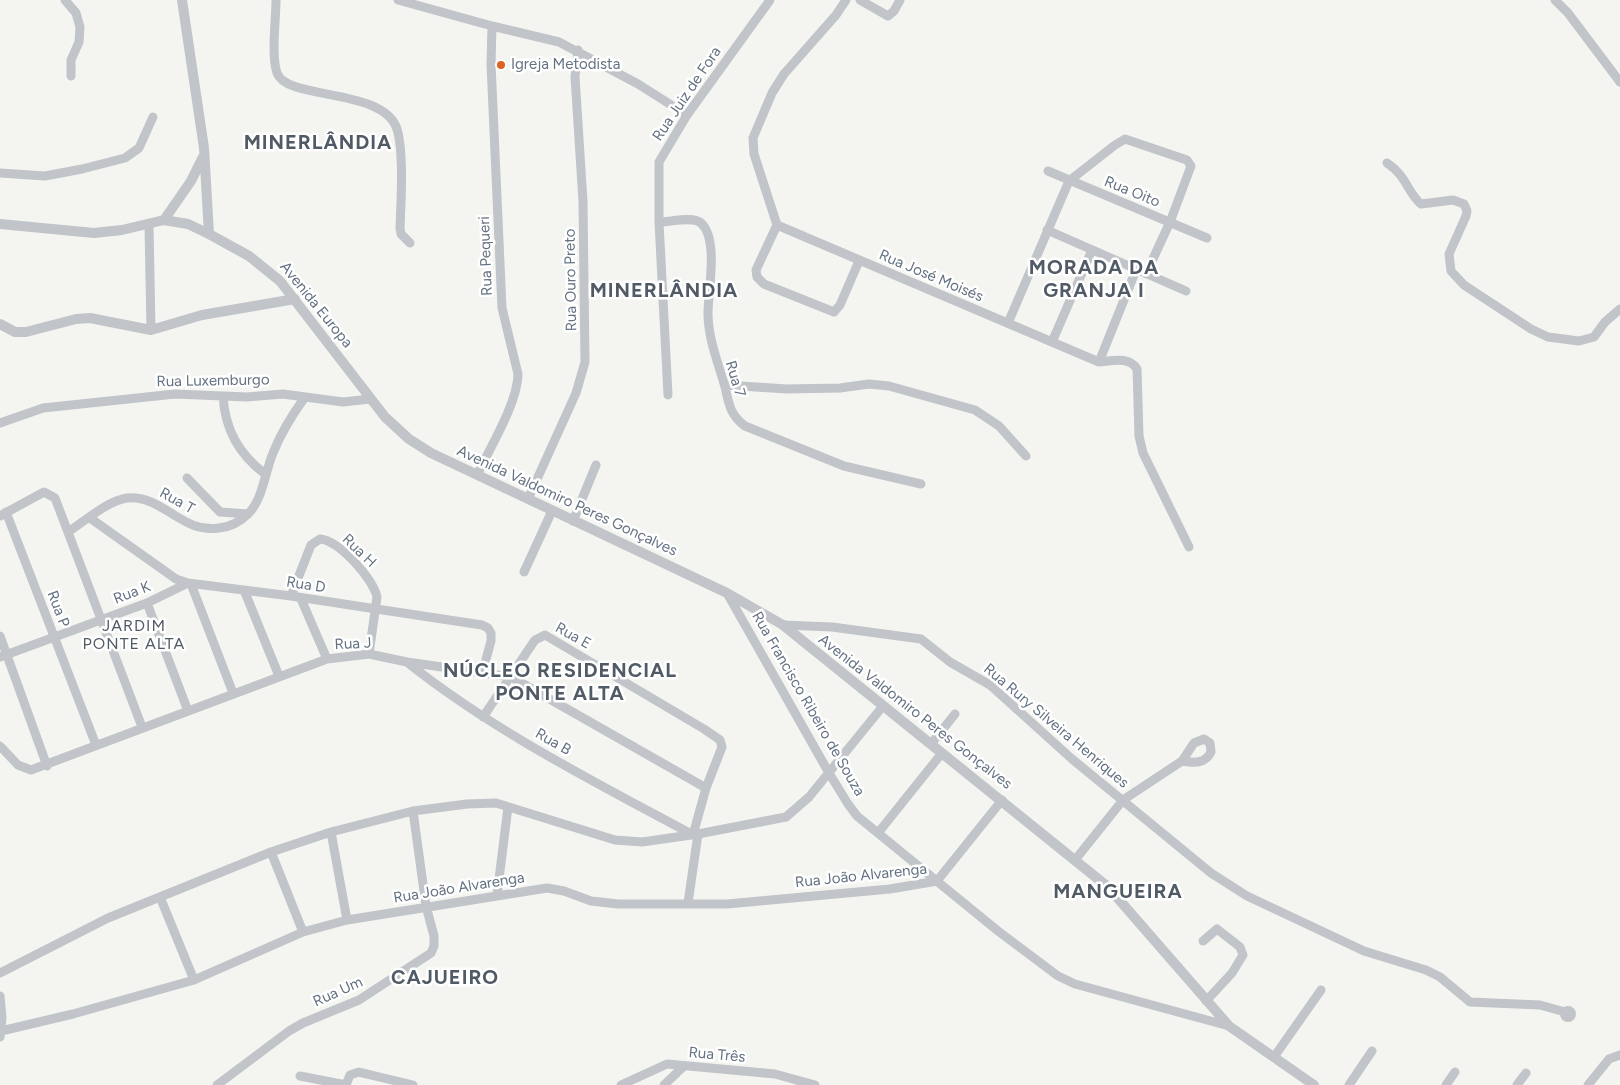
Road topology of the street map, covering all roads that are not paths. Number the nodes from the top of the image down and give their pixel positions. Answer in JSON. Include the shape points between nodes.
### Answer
{"nodes":[{"id":1,"x":65,"y":0,"type":"edge"},
{"id":2,"x":182,"y":0,"type":"edge"},
{"id":3,"x":276,"y":0,"type":"edge"},
{"id":4,"x":398,"y":0,"type":"edge"},
{"id":5,"x":770,"y":0,"type":"edge"},
{"id":6,"x":846,"y":0,"type":"edge"},
{"id":7,"x":860,"y":0,"type":"edge"},
{"id":8,"x":900,"y":0,"type":"edge"},
{"id":9,"x":1555,"y":0,"type":"edge"},
{"id":10,"x":492,"y":26,"type":"junction"},
{"id":11,"x":578,"y":50,"type":"junction"},
{"id":12,"x":70,"y":76,"type":"dead end"},
{"id":13,"x":1620,"y":82,"type":"edge"},
{"id":14,"x":687,"y":115,"type":"junction"},
{"id":15,"x":153,"y":117,"type":"dead end"},
{"id":16,"x":204,"y":148,"type":"junction"},
{"id":17,"x":1387,"y":163,"type":"dead end"},
{"id":18,"x":1048,"y":171,"type":"dead end"},
{"id":19,"x":0,"y":173,"type":"edge"},
{"id":20,"x":191,"y":181,"type":"junction"},
{"id":21,"x":1069,"y":181,"type":"junction"},
{"id":22,"x":207,"y":184,"type":"junction"},
{"id":23,"x":164,"y":220,"type":"junction"},
{"id":24,"x":659,"y":222,"type":"junction"},
{"id":25,"x":1170,"y":222,"type":"junction"},
{"id":26,"x":0,"y":224,"type":"edge"},
{"id":27,"x":148,"y":225,"type":"junction"},
{"id":28,"x":777,"y":225,"type":"junction"},
{"id":29,"x":1047,"y":230,"type":"junction"},
{"id":30,"x":0,"y":231,"type":"edge"},
{"id":31,"x":209,"y":234,"type":"junction"},
{"id":32,"x":1207,"y":238,"type":"dead end"},
{"id":33,"x":410,"y":243,"type":"dead end"},
{"id":34,"x":1092,"y":250,"type":"junction"},
{"id":35,"x":859,"y":261,"type":"junction"},
{"id":36,"x":1136,"y":270,"type":"junction"},
{"id":37,"x":1146,"y":274,"type":"junction"},
{"id":38,"x":1186,"y":291,"type":"dead end"},
{"id":39,"x":295,"y":299,"type":"junction"},
{"id":40,"x":1620,"y":310,"type":"edge"},
{"id":41,"x":1008,"y":323,"type":"junction"},
{"id":42,"x":0,"y":324,"type":"edge"},
{"id":43,"x":151,"y":330,"type":"junction"},
{"id":44,"x":1052,"y":342,"type":"junction"},
{"id":45,"x":1099,"y":362,"type":"junction"},
{"id":46,"x":724,"y":386,"type":"junction"},
{"id":47,"x":668,"y":395,"type":"dead end"},
{"id":48,"x":223,"y":396,"type":"junction"},
{"id":49,"x":304,"y":396,"type":"junction"},
{"id":50,"x":370,"y":399,"type":"junction"},
{"id":51,"x":0,"y":423,"type":"edge"},
{"id":52,"x":431,"y":453,"type":"joint"},
{"id":53,"x":1026,"y":456,"type":"dead end"},
{"id":54,"x":596,"y":466,"type":"dead end"},
{"id":55,"x":265,"y":474,"type":"junction"},
{"id":56,"x":477,"y":474,"type":"junction"},
{"id":57,"x":188,"y":478,"type":"dead end"},
{"id":58,"x":921,"y":484,"type":"dead end"},
{"id":59,"x":528,"y":499,"type":"junction"},
{"id":60,"x":552,"y":511,"type":"junction"},
{"id":61,"x":3,"y":514,"type":"edge"},
{"id":62,"x":248,"y":514,"type":"junction"},
{"id":63,"x":90,"y":518,"type":"junction"},
{"id":64,"x":573,"y":521,"type":"junction"},
{"id":65,"x":68,"y":532,"type":"junction"},
{"id":66,"x":1189,"y":547,"type":"dead end"},
{"id":67,"x":524,"y":572,"type":"dead end"},
{"id":68,"x":190,"y":584,"type":"junction"},
{"id":69,"x":244,"y":590,"type":"junction"},
{"id":70,"x":727,"y":593,"type":"junction"},
{"id":71,"x":290,"y":596,"type":"junction"},
{"id":72,"x":301,"y":599,"type":"junction"},
{"id":73,"x":147,"y":603,"type":"junction"},
{"id":74,"x":749,"y":606,"type":"junction"},
{"id":75,"x":375,"y":608,"type":"junction"},
{"id":76,"x":741,"y":616,"type":"junction"},
{"id":77,"x":100,"y":620,"type":"junction"},
{"id":78,"x":783,"y":625,"type":"junction"},
{"id":79,"x":0,"y":636,"type":"edge"},
{"id":80,"x":54,"y":637,"type":"junction"},
{"id":81,"x":369,"y":654,"type":"junction"},
{"id":82,"x":4,"y":655,"type":"edge"},
{"id":83,"x":327,"y":659,"type":"junction"},
{"id":84,"x":407,"y":662,"type":"junction"},
{"id":85,"x":482,"y":674,"type":"junction"},
{"id":86,"x":279,"y":676,"type":"junction"},
{"id":87,"x":512,"y":677,"type":"junction"},
{"id":88,"x":233,"y":693,"type":"junction"},
{"id":89,"x":883,"y":706,"type":"junction"},
{"id":90,"x":188,"y":711,"type":"junction"},
{"id":91,"x":955,"y":714,"type":"dead end"},
{"id":92,"x":483,"y":717,"type":"junction"},
{"id":93,"x":142,"y":727,"type":"junction"},
{"id":94,"x":96,"y":744,"type":"junction"},
{"id":95,"x":931,"y":744,"type":"junction"},
{"id":96,"x":0,"y":746,"type":"edge"},
{"id":97,"x":942,"y":753,"type":"junction"},
{"id":98,"x":1182,"y":762,"type":"dead end"},
{"id":99,"x":47,"y":766,"type":"junction"},
{"id":100,"x":829,"y":773,"type":"junction"},
{"id":101,"x":706,"y":788,"type":"junction"},
{"id":102,"x":1002,"y":800,"type":"junction"},
{"id":103,"x":1123,"y":800,"type":"junction"},
{"id":104,"x":508,"y":807,"type":"junction"},
{"id":105,"x":413,"y":811,"type":"junction"},
{"id":106,"x":331,"y":832,"type":"junction"},
{"id":107,"x":878,"y":833,"type":"junction"},
{"id":108,"x":695,"y":835,"type":"junction"},
{"id":109,"x":271,"y":852,"type":"junction"},
{"id":110,"x":1075,"y":860,"type":"junction"},
{"id":111,"x":937,"y":881,"type":"junction"},
{"id":112,"x":497,"y":895,"type":"junction"},
{"id":113,"x":160,"y":897,"type":"junction"},
{"id":114,"x":688,"y":903,"type":"junction"},
{"id":115,"x":426,"y":906,"type":"junction"},
{"id":116,"x":348,"y":920,"type":"junction"},
{"id":117,"x":303,"y":932,"type":"junction"},
{"id":118,"x":1203,"y":941,"type":"dead end"},
{"id":119,"x":0,"y":973,"type":"edge"},
{"id":120,"x":194,"y":980,"type":"junction"},
{"id":121,"x":1321,"y":990,"type":"dead end"},
{"id":122,"x":0,"y":996,"type":"edge"},
{"id":123,"x":1206,"y":1001,"type":"junction"},
{"id":124,"x":1565,"y":1012,"type":"dead end"},
{"id":125,"x":1229,"y":1026,"type":"junction"},
{"id":126,"x":1,"y":1034,"type":"edge"},
{"id":127,"x":1372,"y":1051,"type":"dead end"},
{"id":128,"x":1620,"y":1055,"type":"edge"},
{"id":129,"x":1274,"y":1057,"type":"junction"},
{"id":130,"x":684,"y":1066,"type":"junction"},
{"id":131,"x":1455,"y":1072,"type":"dead end"},
{"id":132,"x":1526,"y":1073,"type":"dead end"},
{"id":133,"x":300,"y":1076,"type":"dead end"},
{"id":134,"x":217,"y":1085,"type":"edge"},
{"id":135,"x":346,"y":1085,"type":"edge"},
{"id":136,"x":413,"y":1085,"type":"edge"},
{"id":137,"x":621,"y":1085,"type":"edge"},
{"id":138,"x":664,"y":1085,"type":"edge"},
{"id":139,"x":814,"y":1085,"type":"edge"},
{"id":140,"x":1314,"y":1085,"type":"edge"},
{"id":141,"x":1349,"y":1085,"type":"edge"},
{"id":142,"x":1446,"y":1085,"type":"edge"},
{"id":143,"x":1517,"y":1085,"type":"edge"},
{"id":144,"x":1588,"y":1085,"type":"edge"}],
"edges":[{"from":1,"to":12,"type":"street","via":[[76,13],[80,27]]},
{"from":2,"to":16,"type":"street"},
{"from":3,"to":33,"type":"street","via":[[276,61],[277,73],[282,79],[308,90],[367,104],[386,114],[396,128],[400,143],[400,228]]},
{"from":4,"to":10,"type":"street"},
{"from":5,"to":14,"type":"street","name":"Rua Juiz de Fora"},
{"from":6,"to":28,"type":"street","via":[[784,74],[772,93],[753,138],[754,154]]},
{"from":7,"to":8,"type":"street","via":[[887,16]]},
{"from":9,"to":13,"type":"street"},
{"from":10,"to":11,"type":"street","via":[[559,42]]},
{"from":10,"to":56,"type":"street","name":"Rua Pequeri","via":[[502,308],[518,383],[514,398]]},
{"from":11,"to":14,"type":"street"},
{"from":11,"to":59,"type":"street","name":"Rua Ouro Preto","via":[[575,77],[583,201],[585,362],[576,393]]},
{"from":14,"to":24,"type":"street","name":"Rua Juiz de Fora","via":[[659,162]]},
{"from":15,"to":19,"type":"street","via":[[139,148],[125,158],[45,176]]},
{"from":16,"to":20,"type":"street","via":[[201,163]]},
{"from":16,"to":22,"type":"street"},
{"from":17,"to":40,"type":"street","via":[[1402,175],[1421,204],[1453,200],[1464,204],[1466,216],[1449,254],[1451,271],[1464,285],[1531,330],[1548,337],[1578,341],[1594,337]]},
{"from":18,"to":21,"type":"street","name":"Rua Oito"},
{"from":20,"to":22,"type":"street","via":[[201,180]]},
{"from":20,"to":23,"type":"street"},
{"from":21,"to":25,"type":"street","name":"Rua Oito"},
{"from":21,"to":25,"type":"street","via":[[1125,140],[1187,160],[1191,166]]},
{"from":21,"to":29,"type":"street"},
{"from":22,"to":31,"type":"street"},
{"from":23,"to":27,"type":"street","name":"Avenida Europa"},
{"from":23,"to":31,"type":"street","name":"Avenida Europa","via":[[188,224]]},
{"from":24,"to":46,"type":"street","name":"Rua 7","via":[[695,220],[705,230],[711,256],[712,288],[708,312],[711,337]]},
{"from":24,"to":47,"type":"street","name":"Rua Juiz de Fora"},
{"from":25,"to":32,"type":"street","name":"Rua Oito"},
{"from":25,"to":37,"type":"street"},
{"from":26,"to":27,"type":"street","name":"Avenida Europa","via":[[94,233]]},
{"from":26,"to":30,"type":"street"},
{"from":27,"to":43,"type":"street"},
{"from":28,"to":35,"type":"street","name":"Rua José Moisés"},
{"from":28,"to":35,"type":"street","via":[[756,270],[757,277],[764,284],[834,312]]},
{"from":29,"to":34,"type":"street"},
{"from":29,"to":41,"type":"street"},
{"from":31,"to":39,"type":"street","name":"Avenida Europa","via":[[265,267]]},
{"from":34,"to":36,"type":"street"},
{"from":34,"to":44,"type":"street"},
{"from":35,"to":41,"type":"street","name":"Rua José Moisés"},
{"from":36,"to":37,"type":"street"},
{"from":36,"to":45,"type":"street"},
{"from":37,"to":38,"type":"street"},
{"from":39,"to":43,"type":"street","via":[[202,315]]},
{"from":39,"to":50,"type":"street","name":"Avenida Europa"},
{"from":41,"to":44,"type":"street","name":"Rua José Moisés"},
{"from":42,"to":43,"type":"street","via":[[15,332],[26,332],[76,318],[90,318]]},
{"from":44,"to":45,"type":"street","name":"Rua José Moisés"},
{"from":45,"to":66,"type":"street","name":"Rua José Moisés","via":[[1128,360],[1137,369],[1139,436],[1143,453]]},
{"from":46,"to":53,"type":"street","via":[[787,389],[869,384],[889,386],[975,410],[999,426]]},
{"from":46,"to":58,"type":"street","name":"Rua 7","via":[[730,411],[745,426],[844,466]]},
{"from":48,"to":49,"type":"street","name":"Rua Luxemburgo"},
{"from":48,"to":51,"type":"street","name":"Rua Luxemburgo","via":[[190,393],[43,408]]},
{"from":48,"to":55,"type":"street","via":[[226,422],[232,436],[242,452]]},
{"from":49,"to":50,"type":"street","name":"Rua Luxemburgo","via":[[343,402]]},
{"from":49,"to":55,"type":"street","name":"Rua T","via":[[278,441]]},
{"from":50,"to":52,"type":"street","name":"Avenida Europa","via":[[398,431]]},
{"from":52,"to":56,"type":"street","name":"Avenida Valdomiro Peres Gonçalves"},
{"from":54,"to":64,"type":"street"},
{"from":55,"to":62,"type":"street","name":"Rua T","via":[[258,499]]},
{"from":56,"to":59,"type":"street","name":"Avenida Valdomiro Peres Gonçalves"},
{"from":57,"to":62,"type":"street","name":"Rua T","via":[[220,512]]},
{"from":59,"to":60,"type":"street","name":"Avenida Valdomiro Peres Gonçalves"},
{"from":60,"to":64,"type":"street","name":"Avenida Valdomiro Peres Gonçalves"},
{"from":60,"to":67,"type":"street"},
{"from":61,"to":65,"type":"street","via":[[44,492],[50,493]]},
{"from":61,"to":80,"type":"street","name":"Rua P"},
{"from":62,"to":63,"type":"street","name":"Rua T","via":[[228,527],[209,530],[186,523],[151,502],[126,498]]},
{"from":63,"to":65,"type":"street","name":"Rua T"},
{"from":63,"to":68,"type":"street","name":"Rua D","via":[[176,579]]},
{"from":64,"to":70,"type":"street","name":"Avenida Valdomiro Peres Gonçalves"},
{"from":65,"to":77,"type":"street"},
{"from":68,"to":69,"type":"street","name":"Rua D"},
{"from":68,"to":73,"type":"street","name":"Rua K"},
{"from":68,"to":88,"type":"street"},
{"from":69,"to":71,"type":"street","name":"Rua D"},
{"from":69,"to":86,"type":"street"},
{"from":70,"to":74,"type":"street","name":"Avenida Valdomiro Peres Gonçalves"},
{"from":70,"to":76,"type":"street","name":"Rua Francisco Ribeiro de Souza"},
{"from":71,"to":72,"type":"street","name":"Rua D"},
{"from":71,"to":75,"type":"street","name":"Rua H","via":[[311,545],[325,539],[346,554],[370,581],[378,597]]},
{"from":72,"to":75,"type":"street","name":"Rua D"},
{"from":72,"to":83,"type":"street"},
{"from":73,"to":77,"type":"street","name":"Rua K"},
{"from":73,"to":90,"type":"street"},
{"from":74,"to":76,"type":"street"},
{"from":74,"to":78,"type":"street","name":"Avenida Valdomiro Peres Gonçalves"},
{"from":75,"to":81,"type":"street","name":"Rua H"},
{"from":75,"to":85,"type":"street","name":"Rua D","via":[[486,627],[491,633],[491,640]]},
{"from":76,"to":100,"type":"street","name":"Rua Francisco Ribeiro de Souza"},
{"from":77,"to":80,"type":"street","name":"Rua K"},
{"from":77,"to":93,"type":"street"},
{"from":78,"to":89,"type":"street","name":"Avenida Valdomiro Peres Gonçalves"},
{"from":78,"to":103,"type":"street","name":"Rua Rury Silveira Henriques","via":[[816,625],[920,639],[950,662],[990,685]]},
{"from":79,"to":82,"type":"street"},
{"from":80,"to":82,"type":"street","name":"Rua K"},
{"from":80,"to":94,"type":"street","name":"Rua P"},
{"from":81,"to":83,"type":"street","name":"Rua J"},
{"from":81,"to":84,"type":"street","name":"Rua J"},
{"from":82,"to":99,"type":"street"},
{"from":83,"to":86,"type":"street","name":"Rua J"},
{"from":84,"to":85,"type":"street","name":"Rua J"},
{"from":84,"to":92,"type":"street","name":"Rua B"},
{"from":85,"to":87,"type":"street","name":"Rua J"},
{"from":86,"to":88,"type":"street","name":"Rua J"},
{"from":87,"to":92,"type":"street","name":"Rua E"},
{"from":87,"to":101,"type":"street","name":"Rua J"},
{"from":87,"to":101,"type":"street","name":"Rua E","via":[[535,640],[548,636],[720,740],[721,752]]},
{"from":88,"to":90,"type":"street","name":"Rua J"},
{"from":89,"to":95,"type":"street","name":"Avenida Valdomiro Peres Gonçalves"},
{"from":89,"to":100,"type":"street"},
{"from":90,"to":93,"type":"street","name":"Rua J"},
{"from":91,"to":95,"type":"street"},
{"from":92,"to":108,"type":"street","name":"Rua B"},
{"from":93,"to":94,"type":"street","name":"Rua J"},
{"from":94,"to":99,"type":"street","name":"Rua J"},
{"from":95,"to":97,"type":"street","name":"Avenida Valdomiro Peres Gonçalves"},
{"from":96,"to":99,"type":"street","name":"Rua J","via":[[24,769]]},
{"from":97,"to":102,"type":"street","name":"Avenida Valdomiro Peres Gonçalves"},
{"from":97,"to":107,"type":"street"},
{"from":98,"to":103,"type":"street"},
{"from":100,"to":107,"type":"street","name":"Rua Francisco Ribeiro de Souza","via":[[848,804]]},
{"from":100,"to":108,"type":"street","via":[[809,798],[786,817]]},
{"from":101,"to":108,"type":"street","name":"Rua E"},
{"from":102,"to":110,"type":"street","name":"Avenida Valdomiro Peres Gonçalves"},
{"from":102,"to":111,"type":"street"},
{"from":103,"to":110,"type":"street"},
{"from":103,"to":124,"type":"street","name":"Rua Rury Silveira Henriques","via":[[1211,873],[1286,915],[1364,950],[1426,970],[1470,1002],[1540,1005]]},
{"from":104,"to":105,"type":"street","via":[[477,803]]},
{"from":104,"to":108,"type":"street","via":[[615,840],[642,842]]},
{"from":104,"to":112,"type":"street"},
{"from":105,"to":106,"type":"street"},
{"from":105,"to":115,"type":"street","name":"Rua Um"},
{"from":106,"to":109,"type":"street"},
{"from":106,"to":116,"type":"street"},
{"from":107,"to":111,"type":"street","name":"Rua Francisco Ribeiro de Souza"},
{"from":108,"to":114,"type":"street","name":"Rua E"},
{"from":109,"to":113,"type":"street"},
{"from":109,"to":117,"type":"street"},
{"from":110,"to":123,"type":"street","name":"Avenida Valdomiro Peres Gonçalves","via":[[1108,887]]},
{"from":111,"to":114,"type":"street","name":"Rua João Alvarenga","via":[[757,902]]},
{"from":111,"to":125,"type":"street","name":"Rua Francisco Ribeiro de Souza","via":[[1058,976],[1091,989]]},
{"from":112,"to":114,"type":"street","name":"Rua João Alvarenga","via":[[547,888],[591,901],[618,904]]},
{"from":112,"to":115,"type":"street","name":"Rua João Alvarenga"},
{"from":113,"to":119,"type":"street","via":[[79,931]]},
{"from":113,"to":120,"type":"street"},
{"from":115,"to":116,"type":"street","name":"Rua João Alvarenga"},
{"from":115,"to":134,"type":"street","name":"Rua Um","via":[[434,946],[428,956],[359,1000],[289,1031]]},
{"from":116,"to":117,"type":"street","name":"Rua João Alvarenga"},
{"from":117,"to":120,"type":"street","name":"Rua João Alvarenga"},
{"from":118,"to":123,"type":"street","via":[[1217,929],[1240,947],[1243,955]]},
{"from":120,"to":126,"type":"street","name":"Rua João Alvarenga"},
{"from":121,"to":129,"type":"street"},
{"from":122,"to":126,"type":"street"},
{"from":123,"to":125,"type":"street","name":"Avenida Valdomiro Peres Gonçalves"},
{"from":125,"to":129,"type":"street","name":"Avenida Valdomiro Peres Gonçalves"},
{"from":127,"to":141,"type":"street"},
{"from":128,"to":144,"type":"street","via":[[1609,1058]]},
{"from":129,"to":140,"type":"street","name":"Avenida Valdomiro Peres Gonçalves"},
{"from":130,"to":137,"type":"street","name":"Rua Três","via":[[664,1064]]},
{"from":130,"to":138,"type":"street"},
{"from":130,"to":139,"type":"street","name":"Rua Três","via":[[775,1074]]},
{"from":131,"to":142,"type":"street"},
{"from":132,"to":143,"type":"street"},
{"from":133,"to":135,"type":"street"},
{"from":135,"to":136,"type":"street","via":[[350,1075],[359,1072]]}]}
